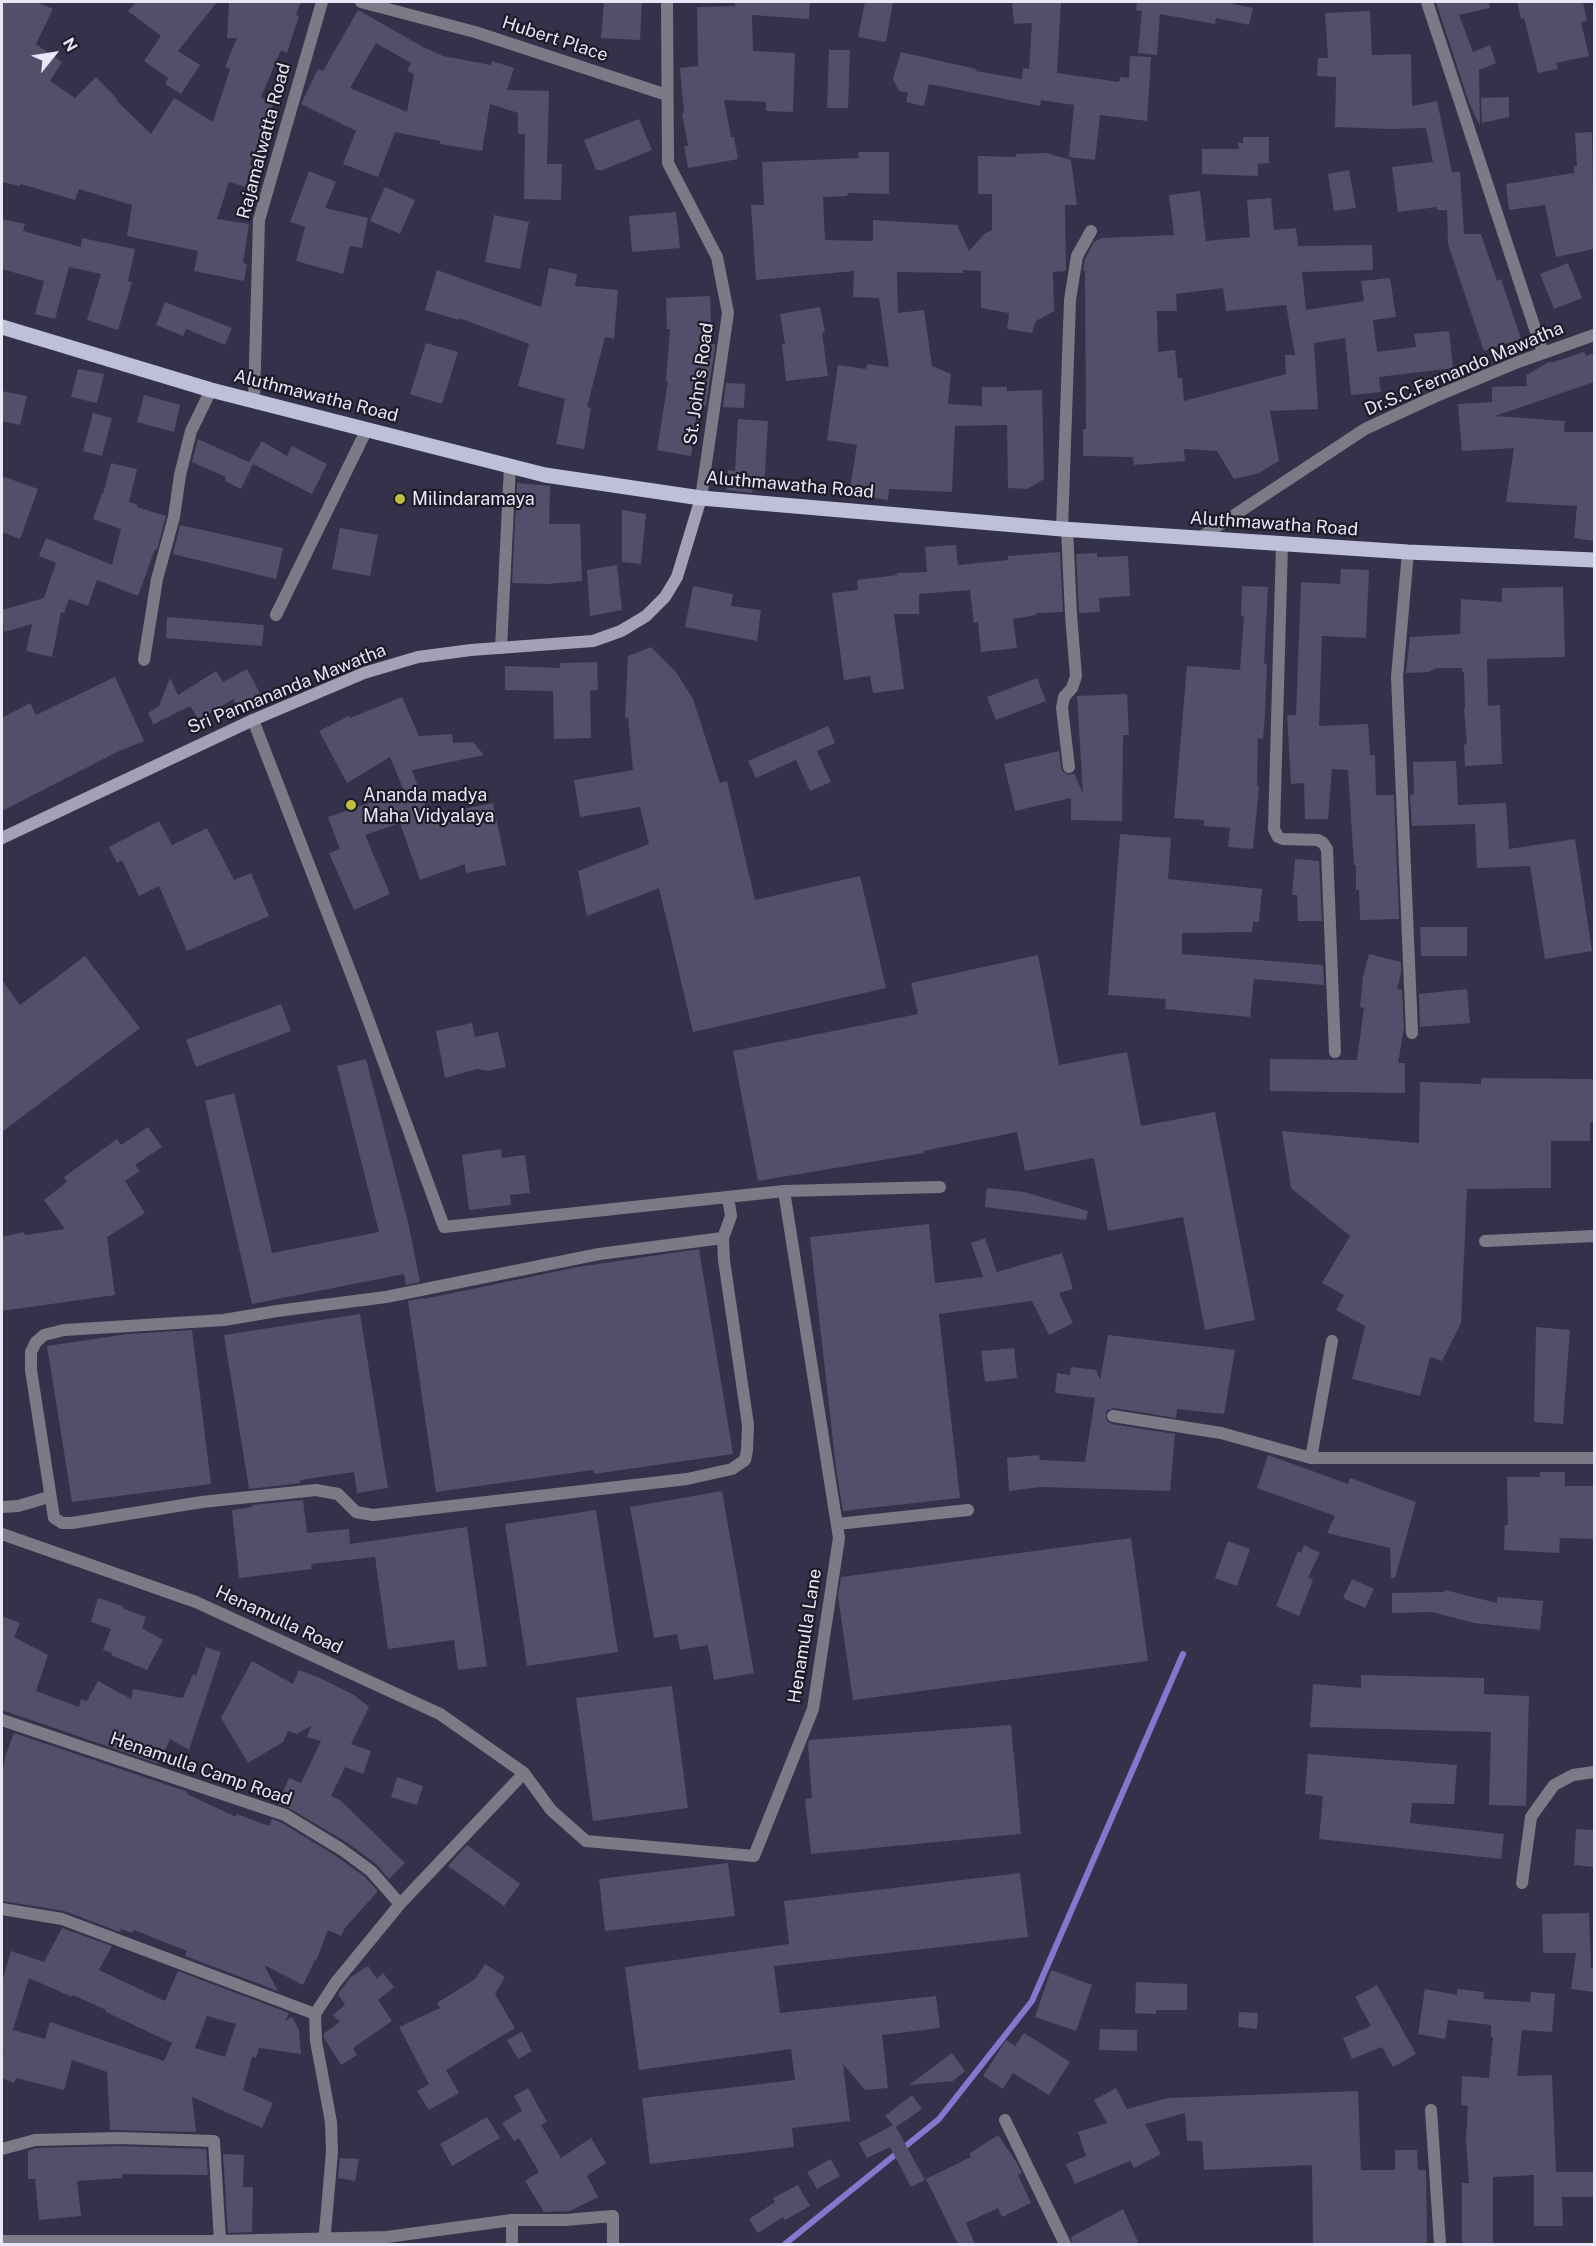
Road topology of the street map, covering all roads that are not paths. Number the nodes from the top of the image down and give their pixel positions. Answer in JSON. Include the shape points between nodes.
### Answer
{"nodes":[{"id":1,"x":322,"y":2,"type":"edge"},
{"id":2,"x":362,"y":2,"type":"edge"},
{"id":3,"x":667,"y":2,"type":"edge"},
{"id":4,"x":1427,"y":2,"type":"edge"},
{"id":5,"x":667,"y":95,"type":"junction"},
{"id":6,"x":1091,"y":231,"type":"dead end"},
{"id":7,"x":2,"y":327,"type":"edge"},
{"id":8,"x":1594,"y":335,"type":"edge"},
{"id":9,"x":1543,"y":353,"type":"junction"},
{"id":10,"x":211,"y":390,"type":"junction"},
{"id":11,"x":254,"y":400,"type":"junction"},
{"id":12,"x":368,"y":429,"type":"junction"},
{"id":13,"x":510,"y":466,"type":"junction"},
{"id":14,"x":701,"y":498,"type":"junction"},
{"id":15,"x":1064,"y":529,"type":"junction"},
{"id":16,"x":1198,"y":539,"type":"junction"},
{"id":17,"x":1282,"y":544,"type":"junction"},
{"id":18,"x":1408,"y":552,"type":"junction"},
{"id":19,"x":1594,"y":560,"type":"edge"},
{"id":20,"x":276,"y":615,"type":"dead end"},
{"id":21,"x":501,"y":648,"type":"junction"},
{"id":22,"x":144,"y":660,"type":"dead end"},
{"id":23,"x":253,"y":720,"type":"junction"},
{"id":24,"x":1069,"y":767,"type":"dead end"},
{"id":25,"x":2,"y":838,"type":"edge"},
{"id":26,"x":1412,"y":1033,"type":"dead end"},
{"id":27,"x":1335,"y":1052,"type":"dead end"},
{"id":28,"x":940,"y":1187,"type":"dead end"},
{"id":29,"x":784,"y":1191,"type":"junction"},
{"id":30,"x":728,"y":1197,"type":"junction"},
{"id":31,"x":1594,"y":1236,"type":"edge"},
{"id":32,"x":723,"y":1238,"type":"junction"},
{"id":33,"x":1485,"y":1241,"type":"dead end"},
{"id":34,"x":1332,"y":1341,"type":"dead end"},
{"id":35,"x":1113,"y":1416,"type":"dead end"},
{"id":36,"x":1311,"y":1458,"type":"junction"},
{"id":37,"x":1594,"y":1458,"type":"edge"},
{"id":38,"x":49,"y":1497,"type":"junction"},
{"id":39,"x":2,"y":1507,"type":"edge"},
{"id":40,"x":968,"y":1510,"type":"dead end"},
{"id":41,"x":837,"y":1524,"type":"junction"},
{"id":42,"x":2,"y":1534,"type":"edge"},
{"id":43,"x":2,"y":1720,"type":"edge"},
{"id":44,"x":1594,"y":1772,"type":"edge"},
{"id":45,"x":524,"y":1773,"type":"junction"},
{"id":46,"x":1522,"y":1883,"type":"dead end"},
{"id":47,"x":400,"y":1904,"type":"junction"},
{"id":48,"x":2,"y":1910,"type":"edge"},
{"id":49,"x":315,"y":2014,"type":"junction"},
{"id":50,"x":1431,"y":2110,"type":"dead end"},
{"id":51,"x":1005,"y":2120,"type":"dead end"},
{"id":52,"x":2,"y":2149,"type":"edge"},
{"id":53,"x":512,"y":2220,"type":"junction"},
{"id":54,"x":2,"y":2241,"type":"edge"},
{"id":55,"x":220,"y":2241,"type":"junction"},
{"id":56,"x":324,"y":2241,"type":"edge"},
{"id":57,"x":512,"y":2244,"type":"edge"},
{"id":58,"x":613,"y":2244,"type":"edge"},
{"id":59,"x":1065,"y":2244,"type":"edge"},
{"id":60,"x":1440,"y":2244,"type":"edge"}],
"edges":[{"from":1,"to":11,"type":"street","name":"Rajamalwatta Road","via":[[259,220]]},
{"from":2,"to":5,"type":"street","name":"Hubert Place","via":[[475,32]]},
{"from":3,"to":5,"type":"street","name":"St. John's Road"},
{"from":4,"to":9,"type":"street"},
{"from":5,"to":14,"type":"street","name":"St. John's Road","via":[[668,163],[717,257],[728,313]]},
{"from":6,"to":15,"type":"street","via":[[1077,256],[1070,300]]},
{"from":7,"to":10,"type":"main road","name":"Aluthmawatha Road"},
{"from":8,"to":9,"type":"street","name":"Dr.S.C.Fernando Mawatha"},
{"from":9,"to":16,"type":"street","name":"Dr.S.C.Fernando Mawatha","via":[[1365,429]]},
{"from":10,"to":11,"type":"main road","name":"Aluthmawatha Road"},
{"from":10,"to":22,"type":"street","via":[[191,431],[180,475]]},
{"from":11,"to":12,"type":"main road","name":"Aluthmawatha Road"},
{"from":12,"to":13,"type":"main road","name":"Aluthmawatha Road"},
{"from":12,"to":20,"type":"street"},
{"from":13,"to":14,"type":"main road","name":"Aluthmawatha Road","via":[[545,475]]},
{"from":13,"to":21,"type":"street"},
{"from":14,"to":15,"type":"main road","name":"Aluthmawatha Road"},
{"from":14,"to":21,"type":"main road","name":"Sri Pannananda Mawatha","via":[[677,577],[665,597],[646,616],[593,641]]},
{"from":15,"to":16,"type":"main road","name":"Aluthmawatha Road"},
{"from":15,"to":24,"type":"street","via":[[1076,676],[1062,708]]},
{"from":16,"to":17,"type":"main road","name":"Aluthmawatha Road"},
{"from":17,"to":18,"type":"main road","name":"Aluthmawatha Road"},
{"from":17,"to":27,"type":"street","via":[[1274,828],[1283,839],[1318,840],[1327,849]]},
{"from":18,"to":19,"type":"main road","name":"Aluthmawatha Road"},
{"from":18,"to":26,"type":"street","via":[[1397,677]]},
{"from":21,"to":23,"type":"main road","name":"Sri Pannananda Mawatha","via":[[418,657],[364,673]]},
{"from":23,"to":25,"type":"main road","name":"Sri Pannananda Mawatha"},
{"from":23,"to":30,"type":"street","via":[[444,1227]]},
{"from":28,"to":29,"type":"street"},
{"from":29,"to":30,"type":"street"},
{"from":29,"to":41,"type":"street","name":"Henamulla Lane"},
{"from":30,"to":32,"type":"street","via":[[731,1216]]},
{"from":31,"to":33,"type":"street"},
{"from":32,"to":38,"type":"street","via":[[599,1254],[386,1297],[224,1320],[64,1330],[44,1335],[31,1352],[31,1370]]},
{"from":32,"to":38,"type":"street","via":[[748,1425],[745,1460],[732,1469],[687,1479],[373,1515],[356,1512],[338,1494],[316,1490],[63,1523],[54,1518]]},
{"from":34,"to":36,"type":"street"},
{"from":35,"to":36,"type":"street","via":[[1221,1432]]},
{"from":36,"to":37,"type":"street"},
{"from":38,"to":39,"type":"street"},
{"from":40,"to":41,"type":"street"},
{"from":41,"to":45,"type":"street","name":"Henamulla Lane","via":[[839,1538],[813,1709],[754,1856],[586,1841],[551,1810]]},
{"from":42,"to":45,"type":"street","name":"Henamulla Road","via":[[206,1606],[440,1714]]},
{"from":43,"to":47,"type":"street","name":"Henamulla Camp Road","via":[[285,1815],[371,1871]]},
{"from":44,"to":46,"type":"street","via":[[1554,1785],[1531,1817]]},
{"from":45,"to":47,"type":"street"},
{"from":47,"to":49,"type":"street"},
{"from":48,"to":49,"type":"street","via":[[62,1919]]},
{"from":49,"to":56,"type":"street","via":[[331,2122]]},
{"from":50,"to":60,"type":"street"},
{"from":51,"to":59,"type":"street"},
{"from":52,"to":55,"type":"street","via":[[35,2140],[214,2141]]},
{"from":53,"to":56,"type":"street","via":[[387,2237]]},
{"from":53,"to":57,"type":"street"},
{"from":53,"to":58,"type":"street","via":[[613,2217]]},
{"from":54,"to":55,"type":"street"},
{"from":55,"to":56,"type":"street"}]}
